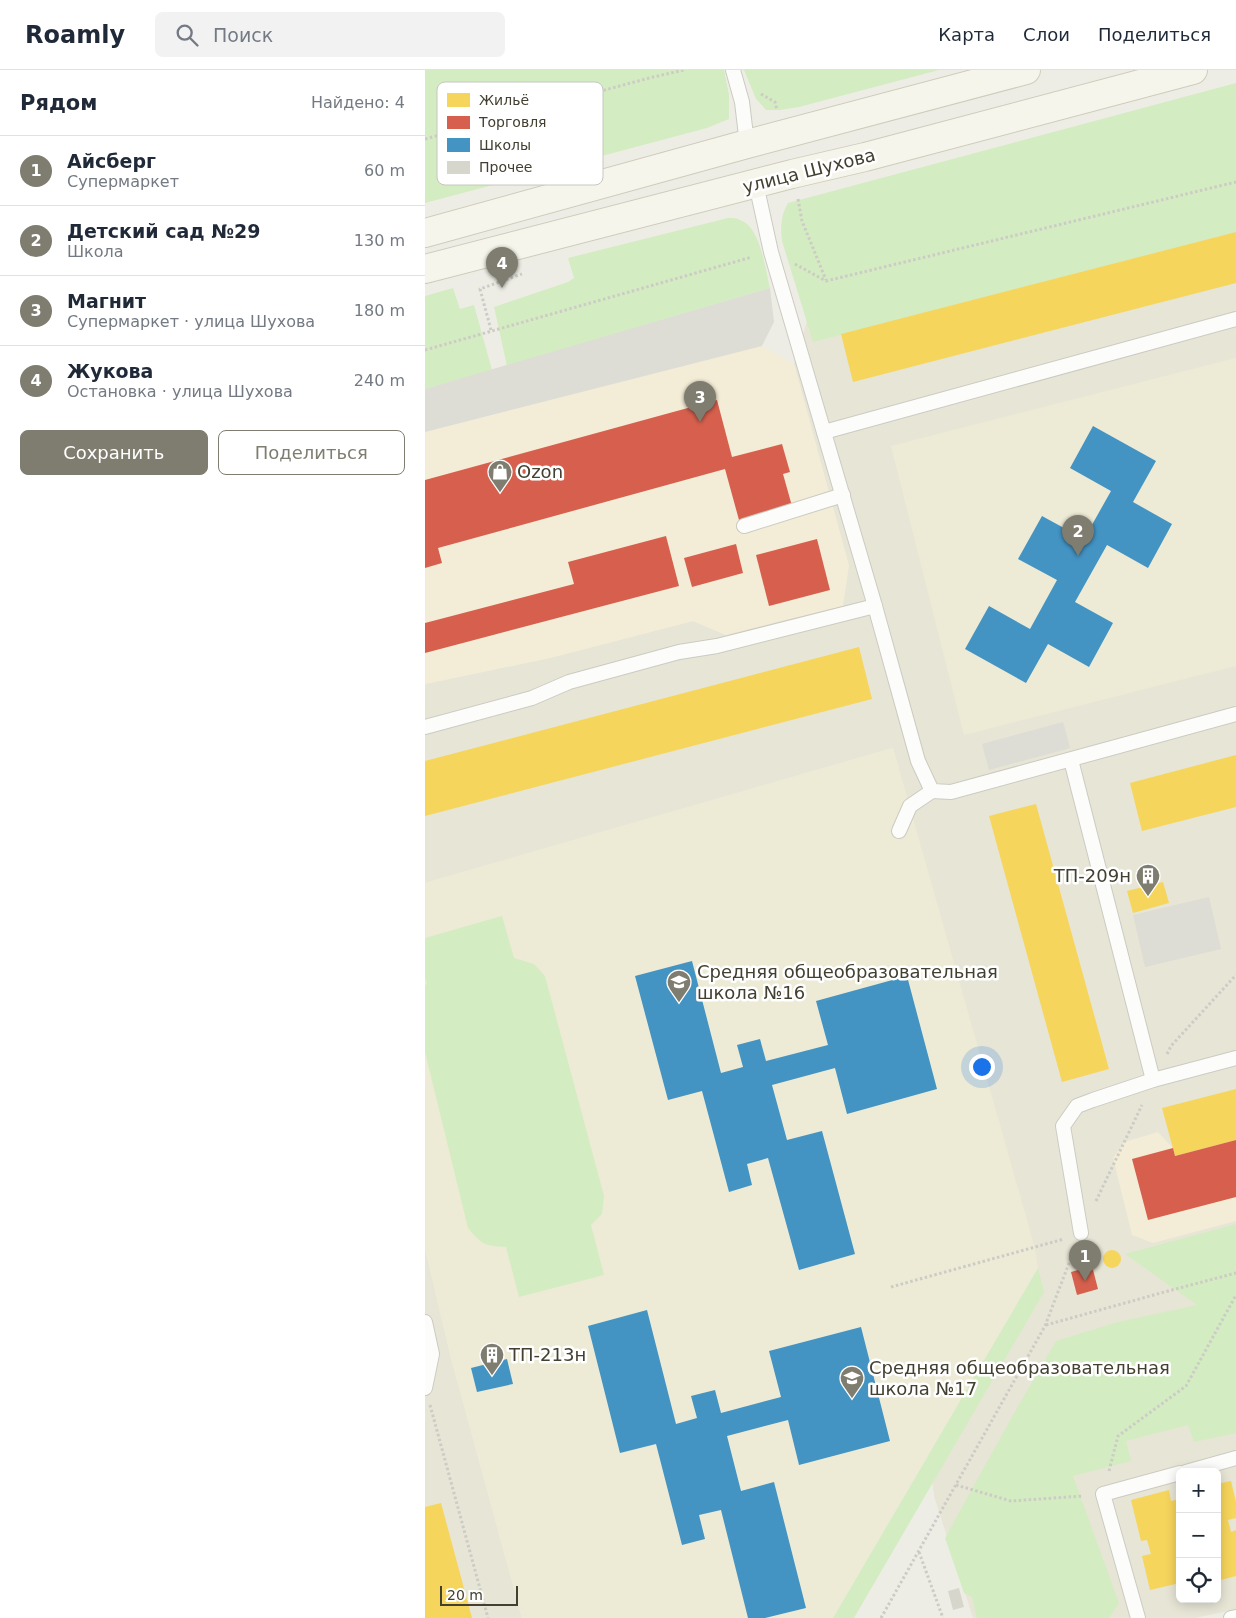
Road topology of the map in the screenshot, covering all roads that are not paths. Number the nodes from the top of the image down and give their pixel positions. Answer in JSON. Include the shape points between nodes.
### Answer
{"nodes":[{"id":1,"x":733,"y":70,"type":"edge"},
{"id":2,"x":1026,"y":70,"type":"edge"},
{"id":3,"x":1193,"y":70,"type":"edge"},
{"id":4,"x":747,"y":144,"type":"junction"},
{"id":5,"x":603,"y":184,"type":"edge"},
{"id":6,"x":756,"y":184,"type":"junction"},
{"id":7,"x":599,"y":185,"type":"edge"},
{"id":8,"x":425,"y":233,"type":"edge"},
{"id":9,"x":425,"y":269,"type":"edge"},
{"id":10,"x":1236,"y":319,"type":"edge"},
{"id":11,"x":823,"y":432,"type":"junction"},
{"id":12,"x":843,"y":496,"type":"junction"},
{"id":13,"x":744,"y":526,"type":"dead end"},
{"id":14,"x":875,"y":606,"type":"junction"},
{"id":15,"x":1236,"y":714,"type":"edge"},
{"id":16,"x":425,"y":726,"type":"edge"},
{"id":17,"x":1071,"y":760,"type":"junction"},
{"id":18,"x":932,"y":790,"type":"junction"},
{"id":19,"x":899,"y":831,"type":"dead end"},
{"id":20,"x":1236,"y":1058,"type":"edge"},
{"id":21,"x":1153,"y":1080,"type":"junction"},
{"id":22,"x":1081,"y":1233,"type":"road end"},
{"id":23,"x":425,"y":1322,"type":"edge"},
{"id":24,"x":425,"y":1388,"type":"edge"},
{"id":25,"x":1236,"y":1458,"type":"edge"},
{"id":26,"x":1200,"y":1468,"type":"edge"},
{"id":27,"x":1176,"y":1474,"type":"edge"},
{"id":28,"x":1236,"y":1617,"type":"edge"},
{"id":29,"x":1138,"y":1618,"type":"edge"},
{"id":30,"x":1231,"y":1618,"type":"edge"}],
"edges":[{"from":1,"to":4,"type":"lane","via":[[742,102]]},
{"from":2,"to":4,"type":"main road"},
{"from":3,"to":6,"type":"main road","name":"улица Шухова"},
{"from":4,"to":5,"type":"main road"},
{"from":4,"to":6,"type":"main road"},
{"from":6,"to":9,"type":"main road","name":"улица Шухова"},
{"from":6,"to":11,"type":"lane","via":[[771,252]]},
{"from":7,"to":8,"type":"main road"},
{"from":10,"to":11,"type":"lane"},
{"from":11,"to":12,"type":"lane"},
{"from":12,"to":13,"type":"lane"},
{"from":12,"to":14,"type":"lane"},
{"from":14,"to":16,"type":"lane","via":[[717,646],[679,652],[569,682],[532,698]]},
{"from":14,"to":18,"type":"lane","via":[[919,761]]},
{"from":15,"to":17,"type":"lane"},
{"from":17,"to":18,"type":"lane","via":[[951,792]]},
{"from":17,"to":21,"type":"lane"},
{"from":18,"to":19,"type":"lane","via":[[910,806]]},
{"from":20,"to":21,"type":"lane"},
{"from":21,"to":22,"type":"lane","via":[[1077,1106],[1063,1126]]},
{"from":23,"to":24,"type":"lane","via":[[433,1354]]},
{"from":25,"to":26,"type":"lane"},
{"from":27,"to":29,"type":"lane","via":[[1103,1494]]},
{"from":28,"to":30,"type":"lane"}]}
